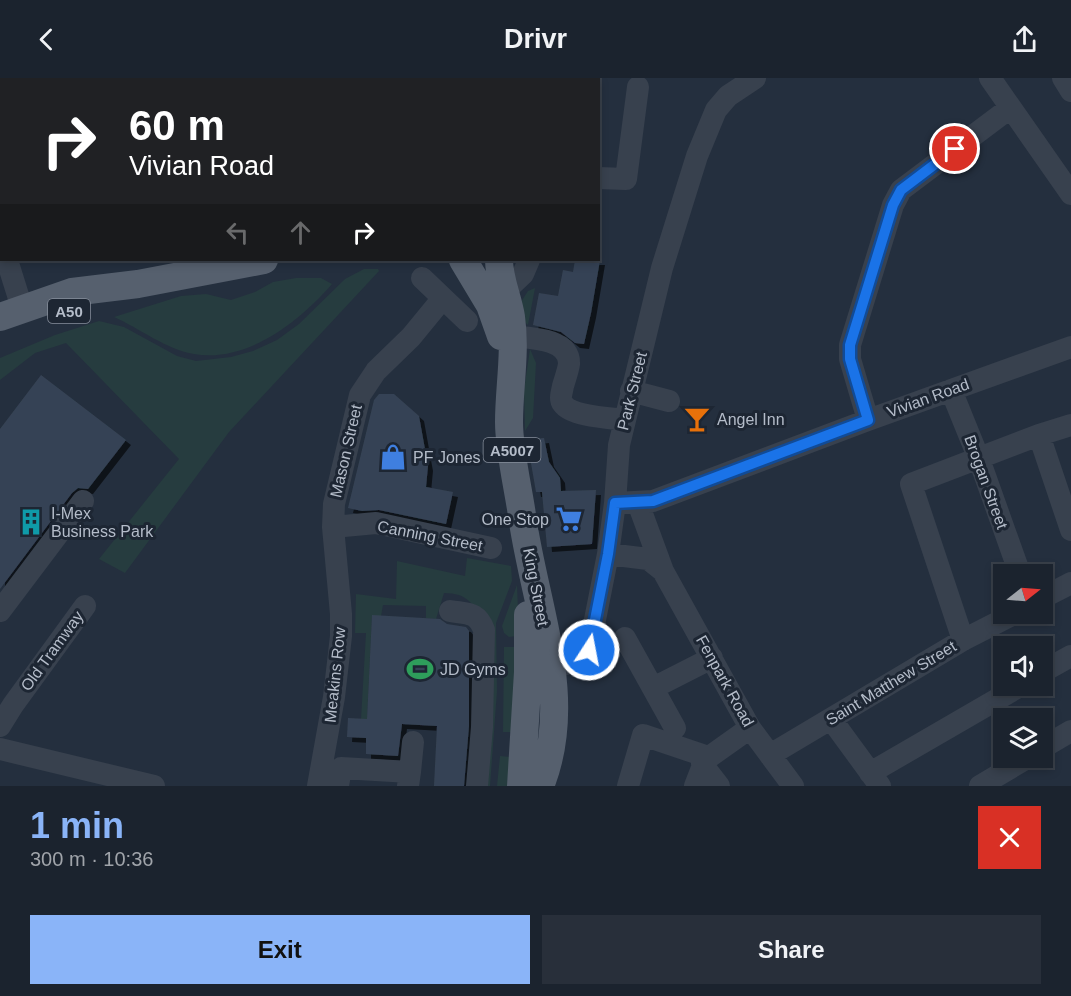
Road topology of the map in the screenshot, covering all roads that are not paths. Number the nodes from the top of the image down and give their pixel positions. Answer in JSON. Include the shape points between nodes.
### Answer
{"nodes":[{"id":1,"x":755,"y":78,"type":"edge"},
{"id":2,"x":990,"y":78,"type":"edge"},
{"id":3,"x":1063,"y":78,"type":"edge"},
{"id":4,"x":638,"y":87,"type":"dead end"},
{"id":5,"x":726,"y":87,"type":"edge"},
{"id":6,"x":1071,"y":91,"type":"edge"},
{"id":7,"x":1010,"y":108,"type":"junction"},
{"id":8,"x":600,"y":178,"type":"edge"},
{"id":9,"x":1071,"y":194,"type":"edge"},
{"id":10,"x":7,"y":261,"type":"edge"},
{"id":11,"x":259,"y":261,"type":"edge"},
{"id":12,"x":464,"y":261,"type":"edge"},
{"id":13,"x":499,"y":261,"type":"edge"},
{"id":14,"x":529,"y":261,"type":"edge"},
{"id":15,"x":422,"y":278,"type":"dead end"},
{"id":16,"x":138,"y":284,"type":"junction"},
{"id":17,"x":505,"y":291,"type":"junction"},
{"id":18,"x":443,"y":298,"type":"junction"},
{"id":19,"x":11,"y":312,"type":"edge"},
{"id":20,"x":468,"y":321,"type":"dead end"},
{"id":21,"x":512,"y":336,"type":"junction"},
{"id":22,"x":0,"y":337,"type":"edge"},
{"id":23,"x":1071,"y":346,"type":"edge"},
{"id":24,"x":510,"y":369,"type":"junction"},
{"id":25,"x":951,"y":390,"type":"junction"},
{"id":26,"x":631,"y":391,"type":"junction"},
{"id":27,"x":669,"y":401,"type":"dead end"},
{"id":28,"x":625,"y":420,"type":"junction"},
{"id":29,"x":868,"y":420,"type":"junction"},
{"id":30,"x":1071,"y":425,"type":"edge"},
{"id":31,"x":1039,"y":435,"type":"junction"},
{"id":32,"x":979,"y":459,"type":"junction"},
{"id":33,"x":83,"y":501,"type":"dead end"},
{"id":34,"x":638,"y":502,"type":"junction"},
{"id":35,"x":615,"y":503,"type":"junction"},
{"id":36,"x":333,"y":527,"type":"junction"},
{"id":37,"x":1071,"y":530,"type":"edge"},
{"id":38,"x":491,"y":548,"type":"dead end"},
{"id":39,"x":608,"y":554,"type":"junction"},
{"id":40,"x":1016,"y":564,"type":"edge"},
{"id":41,"x":663,"y":571,"type":"junction"},
{"id":42,"x":1071,"y":583,"type":"edge"},
{"id":43,"x":1053,"y":592,"type":"edge"},
{"id":44,"x":85,"y":606,"type":"dead end"},
{"id":45,"x":0,"y":611,"type":"edge"},
{"id":46,"x":450,"y":611,"type":"dead end"},
{"id":47,"x":994,"y":624,"type":"edge"},
{"id":48,"x":625,"y":638,"type":"dead end"},
{"id":49,"x":963,"y":640,"type":"junction"},
{"id":50,"x":1071,"y":656,"type":"edge"},
{"id":51,"x":712,"y":658,"type":"junction"},
{"id":52,"x":1053,"y":666,"type":"edge"},
{"id":53,"x":540,"y":669,"type":"junction"},
{"id":54,"x":653,"y":688,"type":"junction"},
{"id":55,"x":1004,"y":696,"type":"edge"},
{"id":56,"x":831,"y":719,"type":"junction"},
{"id":57,"x":0,"y":726,"type":"edge"},
{"id":58,"x":675,"y":728,"type":"dead end"},
{"id":59,"x":750,"y":728,"type":"junction"},
{"id":60,"x":1071,"y":731,"type":"edge"},
{"id":61,"x":413,"y":742,"type":"dead end"},
{"id":62,"x":1053,"y":742,"type":"edge"},
{"id":63,"x":0,"y":749,"type":"edge"},
{"id":64,"x":770,"y":755,"type":"junction"},
{"id":65,"x":705,"y":760,"type":"junction"},
{"id":66,"x":1010,"y":768,"type":"edge"},
{"id":67,"x":409,"y":779,"type":"edge"},
{"id":68,"x":875,"y":779,"type":"edge"},
{"id":69,"x":154,"y":786,"type":"edge"},
{"id":70,"x":318,"y":786,"type":"edge"},
{"id":71,"x":338,"y":786,"type":"edge"},
{"id":72,"x":477,"y":786,"type":"edge"},
{"id":73,"x":521,"y":786,"type":"edge"},
{"id":74,"x":540,"y":786,"type":"edge"},
{"id":75,"x":628,"y":786,"type":"edge"},
{"id":76,"x":695,"y":786,"type":"edge"},
{"id":77,"x":718,"y":786,"type":"edge"},
{"id":78,"x":793,"y":786,"type":"edge"},
{"id":79,"x":980,"y":786,"type":"edge"}],
"edges":[{"from":1,"to":5,"type":"street"},
{"from":2,"to":7,"type":"street"},
{"from":3,"to":6,"type":"street"},
{"from":4,"to":8,"type":"street","via":[[626,179]]},
{"from":5,"to":26,"type":"street","name":"Park Street","via":[[697,156],[662,267]]},
{"from":7,"to":9,"type":"street"},
{"from":7,"to":29,"type":"street","via":[[901,190],[897,197],[850,345],[850,359]]},
{"from":10,"to":19,"type":"street"},
{"from":11,"to":16,"type":"main road","number":"A50"},
{"from":12,"to":24,"type":"main road","name":"King Street","number":"A5007","via":[[490,304]]},
{"from":13,"to":17,"type":"main road","name":"King Street","number":"A5007"},
{"from":14,"to":17,"type":"street","via":[[523,274]]},
{"from":15,"to":18,"type":"street"},
{"from":16,"to":19,"type":"main road","number":"A50","via":[[72,292]]},
{"from":16,"to":22,"type":"main road","number":"A50"},
{"from":17,"to":21,"type":"main road","name":"King Street","number":"A5007"},
{"from":18,"to":20,"type":"street"},
{"from":18,"to":36,"type":"street","name":"Mason Street","via":[[376,371],[360,395],[334,504]]},
{"from":21,"to":24,"type":"main road","name":"King Street","number":"A5007"},
{"from":21,"to":28,"type":"street","via":[[548,341],[567,355],[569,363],[561,397],[571,410]]},
{"from":23,"to":25,"type":"street","name":"Vivian Road"},
{"from":24,"to":53,"type":"main road","name":"King Street","number":"A5007","via":[[509,425]]},
{"from":25,"to":29,"type":"street","name":"Vivian Road"},
{"from":25,"to":32,"type":"street","name":"Brogan Street"},
{"from":26,"to":27,"type":"street"},
{"from":26,"to":28,"type":"street","name":"Park Street"},
{"from":28,"to":35,"type":"street","name":"Park Street"},
{"from":29,"to":34,"type":"street","name":"Vivian Road","via":[[653,501]]},
{"from":30,"to":31,"type":"street"},
{"from":31,"to":32,"type":"street"},
{"from":31,"to":37,"type":"street"},
{"from":32,"to":40,"type":"street","name":"Brogan Street"},
{"from":32,"to":49,"type":"street","via":[[911,484]]},
{"from":33,"to":45,"type":"street"},
{"from":34,"to":35,"type":"street","name":"Vivian Road"},
{"from":34,"to":41,"type":"street","name":"Fenpark Road"},
{"from":35,"to":39,"type":"street","name":"Park Street"},
{"from":36,"to":38,"type":"street","name":"Canning Street","via":[[376,523]]},
{"from":36,"to":70,"type":"street","name":"Meakins Row","via":[[340,646]]},
{"from":39,"to":41,"type":"street","via":[[648,559]]},
{"from":39,"to":53,"type":"street","name":"Park Street","via":[[589,650],[582,661]]},
{"from":41,"to":51,"type":"street","name":"Fenpark Road"},
{"from":42,"to":43,"type":"street"},
{"from":44,"to":57,"type":"street","name":"Old Tramway"},
{"from":46,"to":72,"type":"street","via":[[474,615],[484,630]]},
{"from":47,"to":49,"type":"street","name":"Saint Matthew Street"},
{"from":48,"to":54,"type":"street"},
{"from":49,"to":56,"type":"street","name":"Saint Matthew Street"},
{"from":50,"to":52,"type":"street"},
{"from":51,"to":54,"type":"street"},
{"from":51,"to":59,"type":"street","name":"Fenpark Road"},
{"from":53,"to":73,"type":"main road","name":"King Street","number":"A5007"},
{"from":53,"to":74,"type":"main road","name":"King Street","number":"A5007","via":[[555,702],[555,732]]},
{"from":54,"to":58,"type":"street"},
{"from":55,"to":68,"type":"street"},
{"from":56,"to":64,"type":"street","name":"Saint Matthew Street"},
{"from":56,"to":68,"type":"street"},
{"from":59,"to":64,"type":"street","name":"Fenpark Road"},
{"from":59,"to":65,"type":"street"},
{"from":60,"to":62,"type":"street"},
{"from":61,"to":67,"type":"street"},
{"from":63,"to":69,"type":"street"},
{"from":64,"to":78,"type":"street","name":"Fenpark Road"},
{"from":65,"to":75,"type":"street","via":[[643,735]]},
{"from":65,"to":76,"type":"street"},
{"from":65,"to":77,"type":"street"},
{"from":66,"to":79,"type":"street"},
{"from":67,"to":71,"type":"street","via":[[341,768]]}]}
